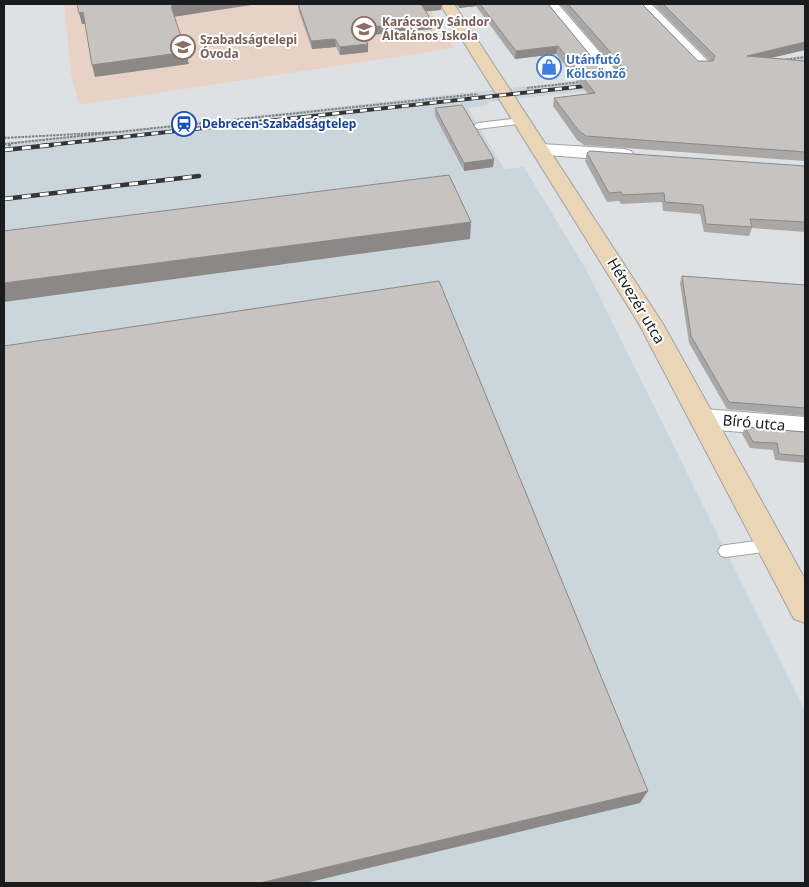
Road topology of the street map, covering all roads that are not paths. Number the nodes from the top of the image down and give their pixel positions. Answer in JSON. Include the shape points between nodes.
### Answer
{"nodes":[{"id":1,"x":447,"y":4,"type":"edge"},
{"id":2,"x":550,"y":4,"type":"edge"},
{"id":3,"x":642,"y":4,"type":"edge"},
{"id":4,"x":703,"y":65,"type":"edge"},
{"id":5,"x":610,"y":75,"type":"edge"},
{"id":6,"x":522,"y":121,"type":"junction"},
{"id":7,"x":478,"y":126,"type":"dead end"},
{"id":8,"x":541,"y":150,"type":"junction"},
{"id":9,"x":638,"y":156,"type":"edge"},
{"id":10,"x":704,"y":419,"type":"junction"},
{"id":11,"x":805,"y":427,"type":"edge"},
{"id":12,"x":771,"y":545,"type":"junction"},
{"id":13,"x":726,"y":551,"type":"dead end"},
{"id":14,"x":805,"y":609,"type":"edge"}],
"edges":[{"from":1,"to":6,"type":"street","name":"Hétvezér utca"},
{"from":2,"to":5,"type":"street"},
{"from":3,"to":4,"type":"street"},
{"from":6,"to":7,"type":"lane"},
{"from":6,"to":8,"type":"street","name":"Hétvezér utca"},
{"from":8,"to":9,"type":"street"},
{"from":8,"to":10,"type":"street","name":"Hétvezér utca","via":[[646,316]]},
{"from":10,"to":11,"type":"street","name":"Bíró utca"},
{"from":10,"to":12,"type":"street","name":"Hétvezér utca"},
{"from":12,"to":13,"type":"lane"},
{"from":12,"to":14,"type":"street","name":"Hétvezér utca"}]}
